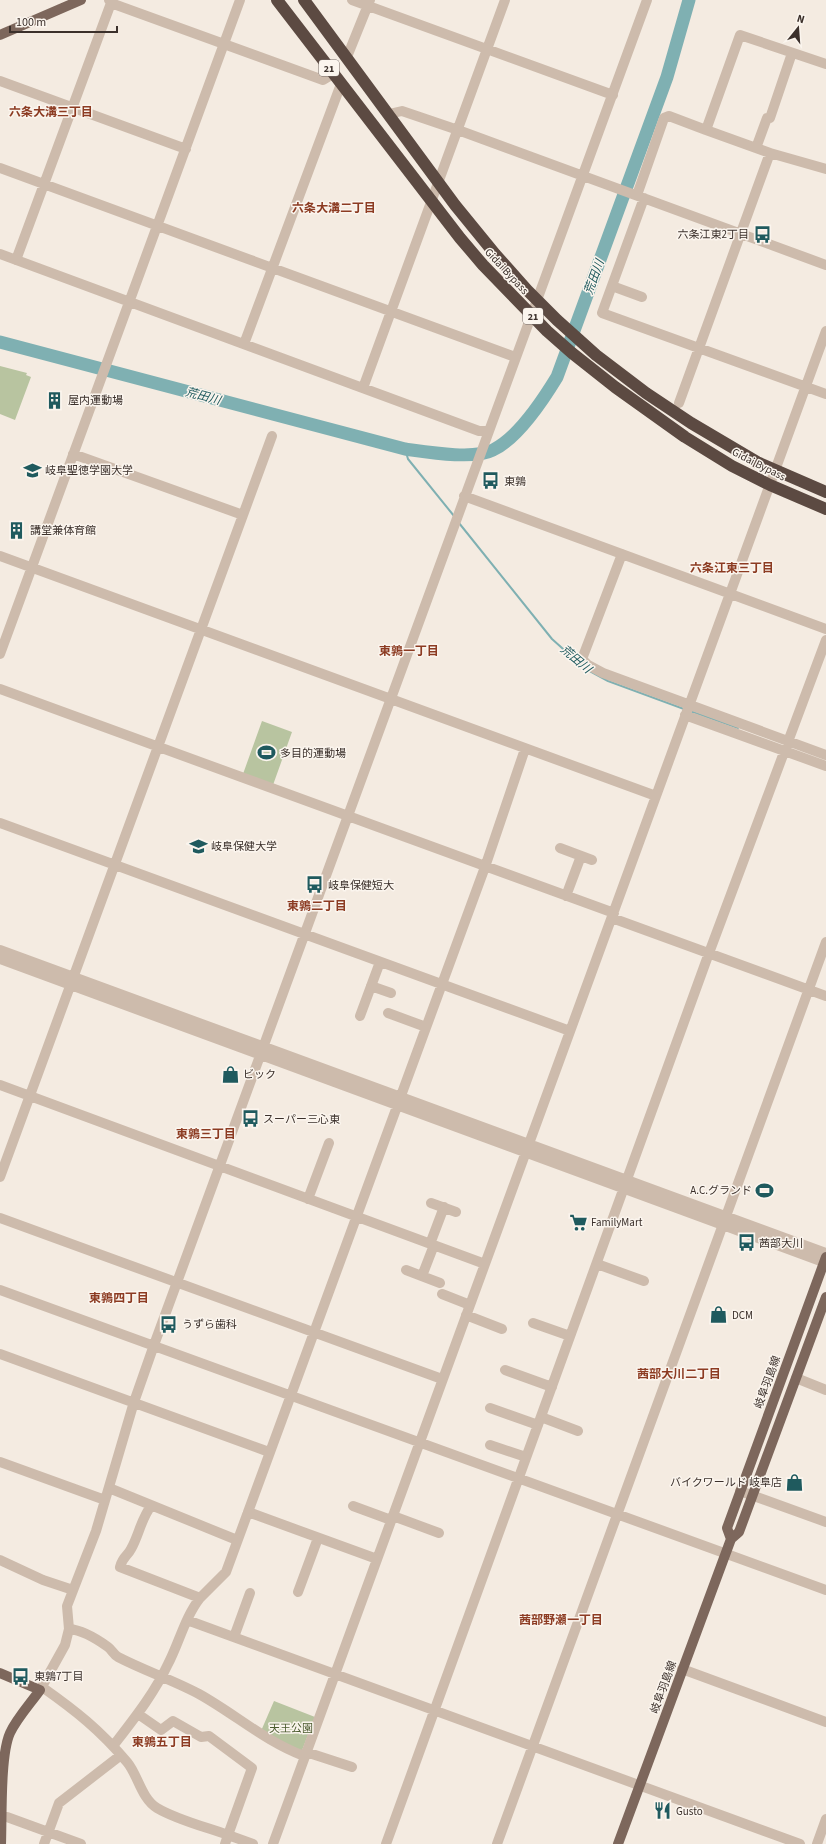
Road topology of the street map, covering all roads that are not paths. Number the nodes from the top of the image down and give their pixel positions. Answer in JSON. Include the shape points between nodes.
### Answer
{"nodes":[{"id":1,"x":81,"y":0,"type":"edge"},
{"id":2,"x":240,"y":0,"type":"edge"},
{"id":3,"x":277,"y":0,"type":"edge"},
{"id":4,"x":304,"y":0,"type":"edge"},
{"id":5,"x":352,"y":0,"type":"edge"},
{"id":6,"x":505,"y":0,"type":"edge"},
{"id":7,"x":645,"y":1,"type":"edge"},
{"id":8,"x":110,"y":2,"type":"edge"},
{"id":9,"x":369,"y":3,"type":"edge"},
{"id":10,"x":0,"y":35,"type":"edge"},
{"id":11,"x":223,"y":44,"type":"junction"},
{"id":12,"x":487,"y":49,"type":"junction"},
{"id":13,"x":792,"y":53,"type":"junction"},
{"id":14,"x":347,"y":57,"type":"junction"},
{"id":15,"x":826,"y":64,"type":"edge"},
{"id":16,"x":333,"y":74,"type":"junction"},
{"id":17,"x":0,"y":81,"type":"edge"},
{"id":18,"x":340,"y":84,"type":"junction"},
{"id":19,"x":612,"y":95,"type":"junction"},
{"id":20,"x":72,"y":107,"type":"junction"},
{"id":21,"x":392,"y":119,"type":"junction"},
{"id":22,"x":458,"y":130,"type":"junction"},
{"id":23,"x":706,"y":130,"type":"junction"},
{"id":24,"x":756,"y":148,"type":"junction"},
{"id":25,"x":186,"y":149,"type":"junction"},
{"id":26,"x":770,"y":153,"type":"junction"},
{"id":27,"x":0,"y":168,"type":"edge"},
{"id":28,"x":826,"y":169,"type":"edge"},
{"id":29,"x":582,"y":176,"type":"junction"},
{"id":30,"x":44,"y":184,"type":"junction"},
{"id":31,"x":638,"y":196,"type":"junction"},
{"id":32,"x":158,"y":226,"type":"junction"},
{"id":33,"x":740,"y":233,"type":"junction"},
{"id":34,"x":0,"y":254,"type":"edge"},
{"id":35,"x":16,"y":260,"type":"junction"},
{"id":36,"x":826,"y":265,"type":"edge"},
{"id":37,"x":272,"y":268,"type":"junction"},
{"id":38,"x":612,"y":286,"type":"junction"},
{"id":39,"x":642,"y":297,"type":"dead end"},
{"id":40,"x":130,"y":302,"type":"junction"},
{"id":41,"x":391,"y":311,"type":"junction"},
{"id":42,"x":826,"y":332,"type":"edge"},
{"id":43,"x":244,"y":344,"type":"junction"},
{"id":44,"x":698,"y":347,"type":"junction"},
{"id":45,"x":515,"y":357,"type":"junction"},
{"id":46,"x":806,"y":386,"type":"junction"},
{"id":47,"x":363,"y":388,"type":"junction"},
{"id":48,"x":826,"y":394,"type":"edge"},
{"id":49,"x":679,"y":403,"type":"dead end"},
{"id":50,"x":486,"y":435,"type":"junction"},
{"id":51,"x":272,"y":436,"type":"dead end"},
{"id":52,"x":73,"y":454,"type":"junction"},
{"id":53,"x":775,"y":471,"type":"junction"},
{"id":54,"x":770,"y":485,"type":"junction"},
{"id":55,"x":826,"y":492,"type":"edge"},
{"id":56,"x":464,"y":496,"type":"junction"},
{"id":57,"x":826,"y":509,"type":"edge"},
{"id":58,"x":243,"y":515,"type":"junction"},
{"id":59,"x":622,"y":554,"type":"junction"},
{"id":60,"x":0,"y":556,"type":"edge"},
{"id":61,"x":31,"y":568,"type":"junction"},
{"id":62,"x":730,"y":594,"type":"junction"},
{"id":63,"x":826,"y":629,"type":"edge"},
{"id":64,"x":200,"y":630,"type":"junction"},
{"id":65,"x":826,"y":640,"type":"edge"},
{"id":66,"x":0,"y":654,"type":"edge"},
{"id":67,"x":0,"y":689,"type":"edge"},
{"id":68,"x":390,"y":699,"type":"junction"},
{"id":69,"x":687,"y":710,"type":"junction"},
{"id":70,"x":158,"y":746,"type":"junction"},
{"id":71,"x":787,"y":746,"type":"junction"},
{"id":72,"x":525,"y":748,"type":"junction"},
{"id":73,"x":826,"y":755,"type":"edge"},
{"id":74,"x":826,"y":766,"type":"edge"},
{"id":75,"x":656,"y":796,"type":"junction"},
{"id":76,"x":348,"y":816,"type":"junction"},
{"id":77,"x":0,"y":823,"type":"edge"},
{"id":78,"x":560,"y":848,"type":"dead end"},
{"id":79,"x":581,"y":856,"type":"junction"},
{"id":80,"x":592,"y":860,"type":"dead end"},
{"id":81,"x":115,"y":865,"type":"junction"},
{"id":82,"x":485,"y":867,"type":"junction"},
{"id":83,"x":566,"y":896,"type":"junction"},
{"id":84,"x":613,"y":915,"type":"junction"},
{"id":85,"x":304,"y":935,"type":"junction"},
{"id":86,"x":826,"y":942,"type":"edge"},
{"id":87,"x":0,"y":950,"type":"edge"},
{"id":88,"x":709,"y":953,"type":"junction"},
{"id":89,"x":0,"y":959,"type":"edge"},
{"id":90,"x":380,"y":962,"type":"junction"},
{"id":91,"x":72,"y":981,"type":"junction"},
{"id":92,"x":441,"y":985,"type":"junction"},
{"id":93,"x":371,"y":986,"type":"junction"},
{"id":94,"x":809,"y":989,"type":"junction"},
{"id":95,"x":391,"y":993,"type":"dead end"},
{"id":96,"x":826,"y":996,"type":"edge"},
{"id":97,"x":388,"y":1013,"type":"dead end"},
{"id":98,"x":360,"y":1016,"type":"dead end"},
{"id":99,"x":426,"y":1027,"type":"junction"},
{"id":100,"x":570,"y":1031,"type":"junction"},
{"id":101,"x":262,"y":1050,"type":"junction"},
{"id":102,"x":0,"y":1085,"type":"edge"},
{"id":103,"x":30,"y":1096,"type":"junction"},
{"id":104,"x":399,"y":1100,"type":"junction"},
{"id":105,"x":329,"y":1143,"type":"dead end"},
{"id":106,"x":528,"y":1148,"type":"junction"},
{"id":107,"x":220,"y":1166,"type":"junction"},
{"id":108,"x":0,"y":1178,"type":"edge"},
{"id":109,"x":626,"y":1184,"type":"junction"},
{"id":110,"x":308,"y":1199,"type":"junction"},
{"id":111,"x":431,"y":1203,"type":"dead end"},
{"id":112,"x":444,"y":1207,"type":"junction"},
{"id":113,"x":456,"y":1212,"type":"dead end"},
{"id":114,"x":356,"y":1217,"type":"junction"},
{"id":115,"x":0,"y":1218,"type":"edge"},
{"id":116,"x":724,"y":1220,"type":"junction"},
{"id":117,"x":432,"y":1244,"type":"junction"},
{"id":118,"x":825,"y":1259,"type":"edge"},
{"id":119,"x":485,"y":1264,"type":"junction"},
{"id":120,"x":597,"y":1264,"type":"junction"},
{"id":121,"x":406,"y":1270,"type":"dead end"},
{"id":122,"x":422,"y":1276,"type":"junction"},
{"id":123,"x":644,"y":1281,"type":"dead end"},
{"id":124,"x":177,"y":1282,"type":"junction"},
{"id":125,"x":440,"y":1283,"type":"dead end"},
{"id":126,"x":0,"y":1290,"type":"edge"},
{"id":127,"x":442,"y":1294,"type":"dead end"},
{"id":128,"x":826,"y":1296,"type":"edge"},
{"id":129,"x":470,"y":1305,"type":"junction"},
{"id":130,"x":466,"y":1315,"type":"junction"},
{"id":131,"x":533,"y":1323,"type":"dead end"},
{"id":132,"x":502,"y":1329,"type":"dead end"},
{"id":133,"x":313,"y":1332,"type":"junction"},
{"id":134,"x":570,"y":1336,"type":"junction"},
{"id":135,"x":154,"y":1345,"type":"junction"},
{"id":136,"x":0,"y":1354,"type":"edge"},
{"id":137,"x":505,"y":1370,"type":"dead end"},
{"id":138,"x":796,"y":1378,"type":"junction"},
{"id":139,"x":442,"y":1379,"type":"junction"},
{"id":140,"x":552,"y":1387,"type":"junction"},
{"id":141,"x":826,"y":1390,"type":"edge"},
{"id":142,"x":289,"y":1396,"type":"junction"},
{"id":143,"x":134,"y":1402,"type":"junction"},
{"id":144,"x":490,"y":1408,"type":"dead end"},
{"id":145,"x":539,"y":1421,"type":"junction"},
{"id":146,"x":578,"y":1431,"type":"dead end"},
{"id":147,"x":420,"y":1442,"type":"junction"},
{"id":148,"x":490,"y":1445,"type":"dead end"},
{"id":149,"x":269,"y":1452,"type":"junction"},
{"id":150,"x":526,"y":1457,"type":"junction"},
{"id":151,"x":0,"y":1462,"type":"edge"},
{"id":152,"x":519,"y":1478,"type":"junction"},
{"id":153,"x":109,"y":1488,"type":"junction"},
{"id":154,"x":740,"y":1491,"type":"junction"},
{"id":155,"x":752,"y":1495,"type":"junction"},
{"id":156,"x":105,"y":1500,"type":"junction"},
{"id":157,"x":150,"y":1506,"type":"junction"},
{"id":158,"x":353,"y":1506,"type":"dead end"},
{"id":159,"x":248,"y":1512,"type":"junction"},
{"id":160,"x":617,"y":1514,"type":"junction"},
{"id":161,"x":392,"y":1518,"type":"junction"},
{"id":162,"x":826,"y":1522,"type":"edge"},
{"id":163,"x":439,"y":1533,"type":"dead end"},
{"id":164,"x":318,"y":1538,"type":"junction"},
{"id":165,"x":731,"y":1539,"type":"junction"},
{"id":166,"x":237,"y":1540,"type":"junction"},
{"id":167,"x":725,"y":1554,"type":"junction"},
{"id":168,"x":0,"y":1560,"type":"edge"},
{"id":169,"x":377,"y":1560,"type":"junction"},
{"id":170,"x":73,"y":1590,"type":"junction"},
{"id":171,"x":826,"y":1590,"type":"edge"},
{"id":172,"x":298,"y":1592,"type":"dead end"},
{"id":173,"x":250,"y":1593,"type":"dead end"},
{"id":174,"x":200,"y":1598,"type":"junction"},
{"id":175,"x":187,"y":1620,"type":"junction"},
{"id":176,"x":69,"y":1629,"type":"junction"},
{"id":177,"x":234,"y":1637,"type":"junction"},
{"id":178,"x":682,"y":1670,"type":"junction"},
{"id":179,"x":0,"y":1673,"type":"edge"},
{"id":180,"x":335,"y":1674,"type":"junction"},
{"id":181,"x":162,"y":1676,"type":"junction"},
{"id":182,"x":41,"y":1689,"type":"junction"},
{"id":183,"x":435,"y":1710,"type":"junction"},
{"id":184,"x":138,"y":1714,"type":"junction"},
{"id":185,"x":826,"y":1722,"type":"edge"},
{"id":186,"x":3,"y":1743,"type":"edge"},
{"id":187,"x":112,"y":1746,"type":"junction"},
{"id":188,"x":533,"y":1746,"type":"junction"},
{"id":189,"x":305,"y":1754,"type":"junction"},
{"id":190,"x":121,"y":1755,"type":"junction"},
{"id":191,"x":352,"y":1768,"type":"dead end"},
{"id":192,"x":640,"y":1785,"type":"junction"},
{"id":193,"x":2,"y":1817,"type":"junction"},
{"id":194,"x":826,"y":1819,"type":"edge"},
{"id":195,"x":49,"y":1832,"type":"junction"},
{"id":196,"x":227,"y":1840,"type":"edge"},
{"id":197,"x":1,"y":1844,"type":"edge"},
{"id":198,"x":44,"y":1844,"type":"edge"},
{"id":199,"x":81,"y":1844,"type":"edge"},
{"id":200,"x":253,"y":1844,"type":"edge"},
{"id":201,"x":273,"y":1844,"type":"edge"},
{"id":202,"x":386,"y":1844,"type":"edge"},
{"id":203,"x":497,"y":1844,"type":"edge"},
{"id":204,"x":618,"y":1844,"type":"edge"},
{"id":205,"x":800,"y":1844,"type":"edge"},
{"id":206,"x":817,"y":1844,"type":"edge"}],
"edges":[{"from":1,"to":10,"type":"main road"},
{"from":2,"to":11,"type":"street"},
{"from":3,"to":16,"type":"highway","name":"Gidai Bypass","number":"21"},
{"from":4,"to":14,"type":"highway","name":"Gidai Bypass","number":"21"},
{"from":5,"to":9,"type":"street"},
{"from":6,"to":12,"type":"street"},
{"from":7,"to":19,"type":"street"},
{"from":8,"to":11,"type":"street"},
{"from":8,"to":20,"type":"street"},
{"from":9,"to":12,"type":"street"},
{"from":9,"to":14,"type":"street"},
{"from":11,"to":16,"type":"street","via":[[324,80]]},
{"from":11,"to":25,"type":"street"},
{"from":12,"to":19,"type":"street"},
{"from":12,"to":22,"type":"street"},
{"from":13,"to":15,"type":"street"},
{"from":13,"to":23,"type":"street","via":[[740,34]]},
{"from":13,"to":24,"type":"street","via":[[770,118],[767,118]]},
{"from":14,"to":21,"type":"highway","name":"Gidai Bypass","number":"21"},
{"from":16,"to":18,"type":"highway","name":"Gidai Bypass","number":"21"},
{"from":17,"to":20,"type":"street"},
{"from":18,"to":37,"type":"street"},
{"from":18,"to":54,"type":"highway","name":"Gidai Bypass","number":"21","via":[[483,265],[547,331],[615,388],[685,437]]},
{"from":19,"to":29,"type":"street"},
{"from":20,"to":25,"type":"street"},
{"from":20,"to":30,"type":"street"},
{"from":21,"to":22,"type":"street","via":[[402,111]]},
{"from":21,"to":53,"type":"highway","name":"Gidai Bypass","number":"21","via":[[455,205],[495,254],[557,320],[596,355],[646,393],[729,446]]},
{"from":22,"to":29,"type":"street"},
{"from":22,"to":41,"type":"street"},
{"from":23,"to":24,"type":"street"},
{"from":23,"to":31,"type":"street","via":[[669,116],[664,118]]},
{"from":24,"to":26,"type":"street"},
{"from":25,"to":32,"type":"street"},
{"from":26,"to":28,"type":"street"},
{"from":26,"to":33,"type":"street"},
{"from":27,"to":30,"type":"street"},
{"from":29,"to":31,"type":"street"},
{"from":29,"to":45,"type":"street"},
{"from":30,"to":32,"type":"street"},
{"from":30,"to":35,"type":"street"},
{"from":31,"to":33,"type":"street"},
{"from":31,"to":38,"type":"street"},
{"from":32,"to":37,"type":"street"},
{"from":32,"to":40,"type":"street"},
{"from":33,"to":36,"type":"street"},
{"from":33,"to":44,"type":"street"},
{"from":34,"to":35,"type":"street"},
{"from":35,"to":40,"type":"street"},
{"from":37,"to":41,"type":"street"},
{"from":37,"to":43,"type":"street"},
{"from":38,"to":39,"type":"street"},
{"from":38,"to":44,"type":"street","via":[[602,312]]},
{"from":40,"to":43,"type":"street"},
{"from":40,"to":52,"type":"street"},
{"from":41,"to":45,"type":"street"},
{"from":41,"to":47,"type":"street"},
{"from":42,"to":46,"type":"street"},
{"from":43,"to":47,"type":"street"},
{"from":44,"to":46,"type":"street"},
{"from":44,"to":49,"type":"street"},
{"from":45,"to":50,"type":"street"},
{"from":46,"to":48,"type":"street"},
{"from":46,"to":53,"type":"street"},
{"from":47,"to":50,"type":"street"},
{"from":50,"to":56,"type":"street"},
{"from":51,"to":58,"type":"street"},
{"from":52,"to":58,"type":"street"},
{"from":52,"to":61,"type":"street"},
{"from":53,"to":54,"type":"street"},
{"from":53,"to":55,"type":"highway","name":"Gidai Bypass","number":"21"},
{"from":54,"to":57,"type":"highway","name":"Gidai Bypass","number":"21"},
{"from":54,"to":62,"type":"street"},
{"from":56,"to":59,"type":"street"},
{"from":56,"to":68,"type":"street"},
{"from":58,"to":64,"type":"street"},
{"from":59,"to":62,"type":"street"},
{"from":59,"to":69,"type":"street","via":[[582,659],[603,673]]},
{"from":60,"to":61,"type":"street"},
{"from":61,"to":64,"type":"street"},
{"from":61,"to":66,"type":"street"},
{"from":62,"to":63,"type":"street"},
{"from":62,"to":69,"type":"street"},
{"from":64,"to":68,"type":"street"},
{"from":64,"to":70,"type":"street"},
{"from":65,"to":71,"type":"street"},
{"from":67,"to":70,"type":"street"},
{"from":68,"to":72,"type":"street"},
{"from":68,"to":76,"type":"street"},
{"from":69,"to":71,"type":"street"},
{"from":69,"to":75,"type":"street"},
{"from":70,"to":76,"type":"street"},
{"from":70,"to":81,"type":"street"},
{"from":71,"to":73,"type":"street"},
{"from":71,"to":74,"type":"street"},
{"from":71,"to":88,"type":"street"},
{"from":72,"to":75,"type":"street"},
{"from":72,"to":82,"type":"street"},
{"from":75,"to":84,"type":"street"},
{"from":76,"to":82,"type":"street"},
{"from":76,"to":85,"type":"street"},
{"from":77,"to":81,"type":"street"},
{"from":78,"to":79,"type":"street"},
{"from":79,"to":80,"type":"street"},
{"from":79,"to":83,"type":"street"},
{"from":81,"to":85,"type":"street"},
{"from":81,"to":91,"type":"street"},
{"from":82,"to":83,"type":"street"},
{"from":82,"to":92,"type":"street"},
{"from":83,"to":84,"type":"street"},
{"from":84,"to":88,"type":"street"},
{"from":84,"to":100,"type":"street"},
{"from":85,"to":90,"type":"street"},
{"from":85,"to":101,"type":"street"},
{"from":86,"to":94,"type":"street"},
{"from":87,"to":91,"type":"street"},
{"from":88,"to":94,"type":"street"},
{"from":88,"to":109,"type":"street"},
{"from":89,"to":91,"type":"street"},
{"from":90,"to":92,"type":"street"},
{"from":90,"to":93,"type":"street"},
{"from":91,"to":101,"type":"street"},
{"from":91,"to":103,"type":"street"},
{"from":92,"to":99,"type":"street"},
{"from":92,"to":100,"type":"street"},
{"from":93,"to":95,"type":"street"},
{"from":93,"to":98,"type":"street"},
{"from":94,"to":96,"type":"street"},
{"from":94,"to":116,"type":"street"},
{"from":97,"to":99,"type":"street"},
{"from":99,"to":104,"type":"street"},
{"from":100,"to":106,"type":"street"},
{"from":101,"to":104,"type":"street"},
{"from":101,"to":107,"type":"street"},
{"from":102,"to":103,"type":"street"},
{"from":103,"to":107,"type":"street"},
{"from":103,"to":108,"type":"street"},
{"from":104,"to":106,"type":"street"},
{"from":104,"to":114,"type":"street"},
{"from":105,"to":110,"type":"street"},
{"from":106,"to":109,"type":"street"},
{"from":106,"to":119,"type":"street"},
{"from":107,"to":110,"type":"street"},
{"from":107,"to":124,"type":"street"},
{"from":109,"to":116,"type":"street"},
{"from":109,"to":120,"type":"street"},
{"from":110,"to":114,"type":"street"},
{"from":111,"to":112,"type":"street"},
{"from":112,"to":113,"type":"street"},
{"from":112,"to":117,"type":"street"},
{"from":114,"to":117,"type":"street"},
{"from":114,"to":133,"type":"street"},
{"from":115,"to":124,"type":"street"},
{"from":116,"to":118,"type":"street"},
{"from":116,"to":160,"type":"street"},
{"from":117,"to":119,"type":"street"},
{"from":117,"to":122,"type":"street"},
{"from":118,"to":154,"type":"main road","name":"岐阜羽島線"},
{"from":119,"to":129,"type":"street"},
{"from":120,"to":123,"type":"street"},
{"from":120,"to":134,"type":"street"},
{"from":121,"to":122,"type":"street"},
{"from":122,"to":125,"type":"street"},
{"from":124,"to":133,"type":"street"},
{"from":124,"to":135,"type":"street"},
{"from":126,"to":135,"type":"street"},
{"from":127,"to":129,"type":"street"},
{"from":128,"to":138,"type":"main road","name":"岐阜羽島線"},
{"from":129,"to":130,"type":"street"},
{"from":130,"to":132,"type":"street"},
{"from":130,"to":139,"type":"street"},
{"from":131,"to":134,"type":"street"},
{"from":133,"to":139,"type":"street"},
{"from":133,"to":142,"type":"street"},
{"from":134,"to":140,"type":"street"},
{"from":135,"to":142,"type":"street"},
{"from":135,"to":143,"type":"street"},
{"from":136,"to":143,"type":"street"},
{"from":137,"to":140,"type":"street"},
{"from":138,"to":141,"type":"street"},
{"from":138,"to":155,"type":"main road","name":"岐阜羽島線"},
{"from":139,"to":147,"type":"street"},
{"from":140,"to":145,"type":"street"},
{"from":142,"to":147,"type":"street"},
{"from":142,"to":149,"type":"street"},
{"from":143,"to":149,"type":"street"},
{"from":143,"to":153,"type":"street"},
{"from":144,"to":145,"type":"street"},
{"from":145,"to":146,"type":"street"},
{"from":145,"to":150,"type":"street"},
{"from":147,"to":152,"type":"street"},
{"from":147,"to":161,"type":"street"},
{"from":148,"to":150,"type":"street"},
{"from":149,"to":159,"type":"street"},
{"from":150,"to":152,"type":"street"},
{"from":151,"to":156,"type":"street"},
{"from":152,"to":160,"type":"street"},
{"from":152,"to":183,"type":"street"},
{"from":153,"to":156,"type":"street"},
{"from":153,"to":157,"type":"street"},
{"from":154,"to":155,"type":"street"},
{"from":154,"to":165,"type":"main road","name":"岐阜羽島線","via":[[727,1528]]},
{"from":155,"to":162,"type":"street"},
{"from":155,"to":165,"type":"main road","name":"岐阜羽島線","via":[[739,1532]]},
{"from":156,"to":170,"type":"street"},
{"from":157,"to":166,"type":"street"},
{"from":157,"to":174,"type":"street","via":[[131,1550],[123,1557],[120,1567]]},
{"from":158,"to":161,"type":"street"},
{"from":159,"to":164,"type":"street"},
{"from":159,"to":166,"type":"street"},
{"from":160,"to":167,"type":"street"},
{"from":160,"to":188,"type":"street"},
{"from":161,"to":163,"type":"street"},
{"from":161,"to":169,"type":"street"},
{"from":164,"to":169,"type":"street"},
{"from":164,"to":172,"type":"street"},
{"from":165,"to":167,"type":"main road","name":"岐阜羽島線"},
{"from":166,"to":174,"type":"street","via":[[226,1572]]},
{"from":167,"to":171,"type":"street"},
{"from":167,"to":178,"type":"main road","name":"岐阜羽島線"},
{"from":168,"to":170,"type":"street","via":[[43,1580]]},
{"from":169,"to":180,"type":"street"},
{"from":170,"to":176,"type":"street","via":[[67,1606]]},
{"from":173,"to":177,"type":"street"},
{"from":174,"to":175,"type":"street"},
{"from":175,"to":177,"type":"street"},
{"from":175,"to":181,"type":"street"},
{"from":176,"to":181,"type":"street","via":[[78,1629],[142,1670]]},
{"from":176,"to":182,"type":"street","via":[[65,1645]]},
{"from":177,"to":180,"type":"street"},
{"from":178,"to":185,"type":"street"},
{"from":178,"to":192,"type":"main road","name":"岐阜羽島線"},
{"from":179,"to":182,"type":"main road"},
{"from":180,"to":183,"type":"street"},
{"from":180,"to":189,"type":"street"},
{"from":181,"to":184,"type":"street"},
{"from":181,"to":189,"type":"street","via":[[211,1702],[286,1749]]},
{"from":182,"to":186,"type":"main road"},
{"from":182,"to":187,"type":"street","via":[[77,1711]]},
{"from":183,"to":188,"type":"street"},
{"from":183,"to":202,"type":"street"},
{"from":184,"to":187,"type":"street"},
{"from":184,"to":196,"type":"street","via":[[161,1730],[173,1721],[201,1736],[209,1736],[252,1768]]},
{"from":186,"to":193,"type":"main road"},
{"from":187,"to":190,"type":"street"},
{"from":188,"to":192,"type":"street"},
{"from":188,"to":203,"type":"street"},
{"from":189,"to":191,"type":"street"},
{"from":189,"to":201,"type":"street"},
{"from":190,"to":195,"type":"street","via":[[60,1803]]},
{"from":190,"to":196,"type":"street","via":[[144,1794],[155,1807]]},
{"from":192,"to":204,"type":"main road","name":"岐阜羽島線"},
{"from":192,"to":205,"type":"street"},
{"from":193,"to":195,"type":"street"},
{"from":193,"to":197,"type":"main road"},
{"from":194,"to":206,"type":"street"},
{"from":195,"to":198,"type":"street"},
{"from":195,"to":199,"type":"street"},
{"from":196,"to":200,"type":"street"}]}
